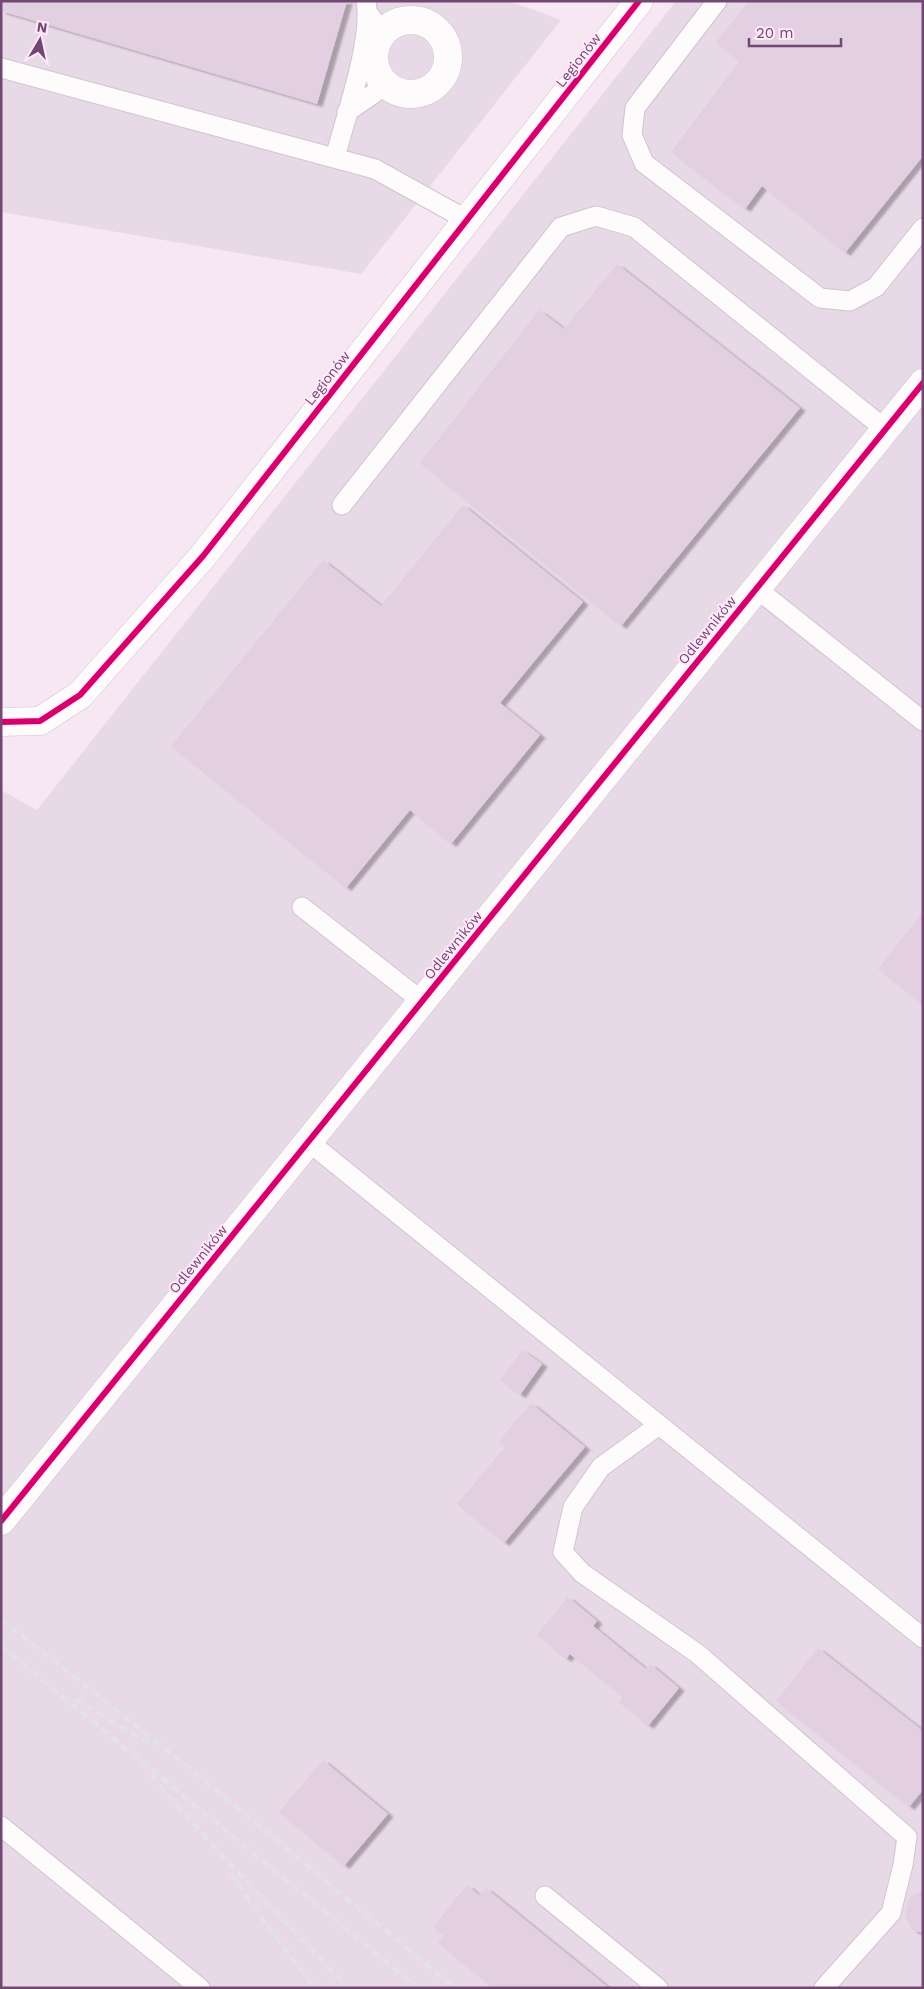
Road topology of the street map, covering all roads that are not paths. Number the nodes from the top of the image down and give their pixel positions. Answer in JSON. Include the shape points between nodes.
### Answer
{"nodes":[{"id":1,"x":639,"y":1,"type":"edge"},
{"id":2,"x":717,"y":1,"type":"edge"},
{"id":3,"x":372,"y":15,"type":"edge"},
{"id":4,"x":1,"y":68,"type":"edge"},
{"id":5,"x":386,"y":85,"type":"junction"},
{"id":6,"x":347,"y":112,"type":"junction"},
{"id":7,"x":335,"y":158,"type":"junction"},
{"id":8,"x":467,"y":220,"type":"junction"},
{"id":9,"x":923,"y":228,"type":"edge"},
{"id":10,"x":923,"y":383,"type":"edge"},
{"id":11,"x":885,"y":429,"type":"junction"},
{"id":12,"x":342,"y":505,"type":"dead end"},
{"id":13,"x":757,"y":588,"type":"junction"},
{"id":14,"x":1,"y":722,"type":"edge"},
{"id":15,"x":922,"y":724,"type":"edge"},
{"id":16,"x":302,"y":907,"type":"dead end"},
{"id":17,"x":423,"y":1002,"type":"junction"},
{"id":18,"x":309,"y":1142,"type":"junction"},
{"id":19,"x":659,"y":1425,"type":"junction"},
{"id":20,"x":1,"y":1522,"type":"edge"},
{"id":21,"x":923,"y":1638,"type":"edge"},
{"id":22,"x":1,"y":1826,"type":"edge"},
{"id":23,"x":545,"y":1896,"type":"dead end"},
{"id":24,"x":200,"y":1988,"type":"edge"},
{"id":25,"x":658,"y":1988,"type":"edge"},
{"id":26,"x":824,"y":1988,"type":"edge"}],
"edges":[{"from":1,"to":8,"type":"street","name":"Legionów"},
{"from":2,"to":9,"type":"lane","via":[[634,108],[632,135],[644,163],[820,298],[850,301],[876,287]]},
{"from":3,"to":5,"type":"street","via":[[374,62]]},
{"from":3,"to":5,"type":"street","via":[[426,22],[444,40],[448,52],[447,65],[434,86],[422,92],[404,92]]},
{"from":3,"to":6,"type":"lane"},
{"from":4,"to":7,"type":"lane"},
{"from":5,"to":6,"type":"lane"},
{"from":6,"to":7,"type":"lane"},
{"from":7,"to":8,"type":"lane","via":[[375,170]]},
{"from":8,"to":14,"type":"street","name":"Legionów","via":[[203,556],[80,695],[40,721]]},
{"from":10,"to":11,"type":"street","name":"Odlewników"},
{"from":11,"to":12,"type":"lane","via":[[634,226],[596,216],[561,227]]},
{"from":11,"to":13,"type":"street","name":"Odlewników"},
{"from":13,"to":15,"type":"lane"},
{"from":13,"to":17,"type":"street","name":"Odlewników"},
{"from":16,"to":17,"type":"lane"},
{"from":17,"to":18,"type":"street","name":"Odlewników"},
{"from":18,"to":19,"type":"lane"},
{"from":18,"to":20,"type":"street","name":"Odlewników"},
{"from":19,"to":21,"type":"lane"},
{"from":19,"to":26,"type":"lane","via":[[601,1467],[573,1507],[563,1552],[582,1573],[698,1654],[908,1837],[890,1913]]},
{"from":22,"to":24,"type":"lane"},
{"from":23,"to":25,"type":"lane"}]}
